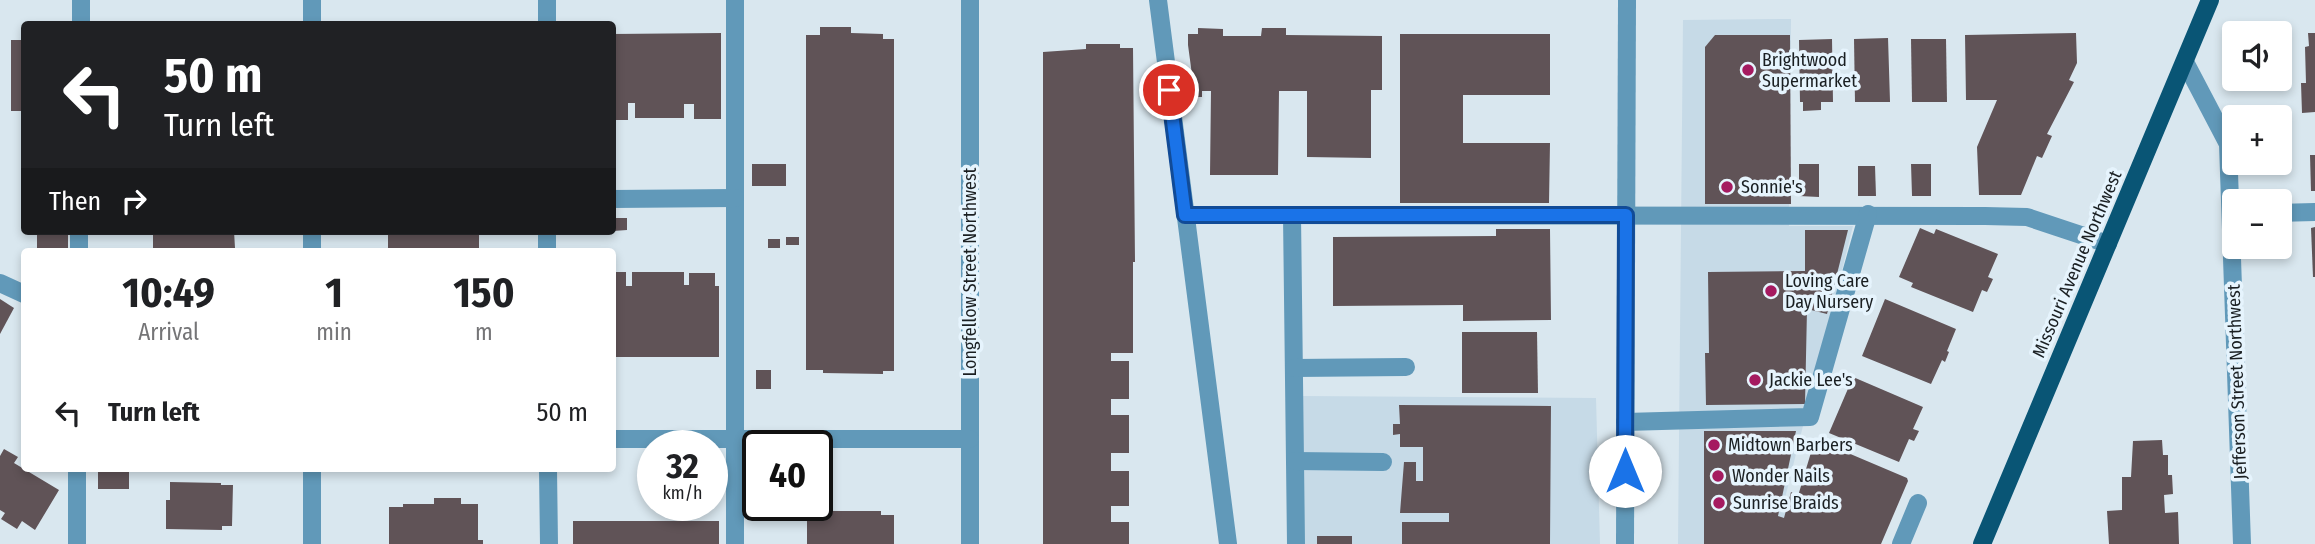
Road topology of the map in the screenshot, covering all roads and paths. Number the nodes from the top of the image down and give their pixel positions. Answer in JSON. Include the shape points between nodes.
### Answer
{"nodes":[{"id":1,"x":81,"y":0,"type":"edge"},
{"id":2,"x":312,"y":0,"type":"edge"},
{"id":3,"x":547,"y":0,"type":"edge"},
{"id":4,"x":735,"y":0,"type":"edge"},
{"id":5,"x":970,"y":0,"type":"edge"},
{"id":6,"x":1158,"y":0,"type":"edge"},
{"id":7,"x":1627,"y":0,"type":"edge"},
{"id":8,"x":2210,"y":0,"type":"edge"},
{"id":9,"x":81,"y":21,"type":"edge"},
{"id":10,"x":312,"y":21,"type":"edge"},
{"id":11,"x":547,"y":21,"type":"edge"},
{"id":12,"x":2185,"y":62,"type":"junction"},
{"id":13,"x":2231,"y":189,"type":"edge"},
{"id":14,"x":735,"y":198,"type":"junction"},
{"id":15,"x":616,"y":199,"type":"edge"},
{"id":16,"x":2315,"y":212,"type":"edge"},
{"id":17,"x":2292,"y":213,"type":"edge"},
{"id":18,"x":1868,"y":214,"type":"junction"},
{"id":19,"x":1185,"y":215,"type":"junction"},
{"id":20,"x":1292,"y":215,"type":"junction"},
{"id":21,"x":1626,"y":215,"type":"junction"},
{"id":22,"x":2108,"y":244,"type":"junction"},
{"id":23,"x":2234,"y":259,"type":"edge"},
{"id":24,"x":0,"y":283,"type":"edge"},
{"id":25,"x":21,"y":293,"type":"edge"},
{"id":26,"x":1406,"y":367,"type":"dead end"},
{"id":27,"x":1294,"y":368,"type":"junction"},
{"id":28,"x":1625,"y":422,"type":"junction"},
{"id":29,"x":616,"y":439,"type":"edge"},
{"id":30,"x":735,"y":439,"type":"junction"},
{"id":31,"x":970,"y":439,"type":"junction"},
{"id":32,"x":1295,"y":461,"type":"junction"},
{"id":33,"x":1383,"y":461,"type":"dead end"},
{"id":34,"x":77,"y":472,"type":"edge"},
{"id":35,"x":312,"y":472,"type":"edge"},
{"id":36,"x":548,"y":472,"type":"edge"},
{"id":37,"x":1918,"y":503,"type":"dead end"},
{"id":38,"x":77,"y":544,"type":"edge"},
{"id":39,"x":312,"y":544,"type":"edge"},
{"id":40,"x":549,"y":544,"type":"edge"},
{"id":41,"x":735,"y":544,"type":"edge"},
{"id":42,"x":970,"y":544,"type":"edge"},
{"id":43,"x":1227,"y":544,"type":"edge"},
{"id":44,"x":1296,"y":544,"type":"edge"},
{"id":45,"x":1625,"y":544,"type":"edge"},
{"id":46,"x":1900,"y":544,"type":"edge"},
{"id":47,"x":1982,"y":544,"type":"edge"},
{"id":48,"x":2242,"y":544,"type":"edge"}],
"edges":[{"from":1,"to":9,"type":"street"},
{"from":2,"to":10,"type":"street"},
{"from":3,"to":11,"type":"street"},
{"from":4,"to":14,"type":"street"},
{"from":5,"to":31,"type":"street","name":"Longfellow Street Northwest"},
{"from":6,"to":19,"type":"street"},
{"from":7,"to":21,"type":"street"},
{"from":8,"to":12,"type":"main road","name":"Missouri Avenue Northwest"},
{"from":12,"to":13,"type":"street","name":"Jefferson Street Northwest","via":[[2228,144]]},
{"from":12,"to":22,"type":"main road","name":"Missouri Avenue Northwest"},
{"from":14,"to":15,"type":"street"},
{"from":14,"to":30,"type":"street"},
{"from":16,"to":17,"type":"street"},
{"from":18,"to":21,"type":"street"},
{"from":18,"to":22,"type":"street","via":[[2027,217]]},
{"from":18,"to":28,"type":"street","via":[[1810,417]]},
{"from":19,"to":20,"type":"street"},
{"from":19,"to":43,"type":"street"},
{"from":20,"to":21,"type":"street"},
{"from":20,"to":27,"type":"street"},
{"from":21,"to":28,"type":"street"},
{"from":22,"to":47,"type":"main road","name":"Missouri Avenue Northwest"},
{"from":23,"to":48,"type":"street","name":"Jefferson Street Northwest"},
{"from":24,"to":25,"type":"street"},
{"from":26,"to":27,"type":"street"},
{"from":27,"to":32,"type":"street"},
{"from":28,"to":45,"type":"street"},
{"from":29,"to":30,"type":"street"},
{"from":30,"to":31,"type":"street"},
{"from":30,"to":41,"type":"street"},
{"from":31,"to":42,"type":"street","name":"Longfellow Street Northwest"},
{"from":32,"to":33,"type":"street"},
{"from":32,"to":44,"type":"street"},
{"from":34,"to":38,"type":"street"},
{"from":35,"to":39,"type":"street"},
{"from":36,"to":40,"type":"street"},
{"from":37,"to":46,"type":"street"}]}
